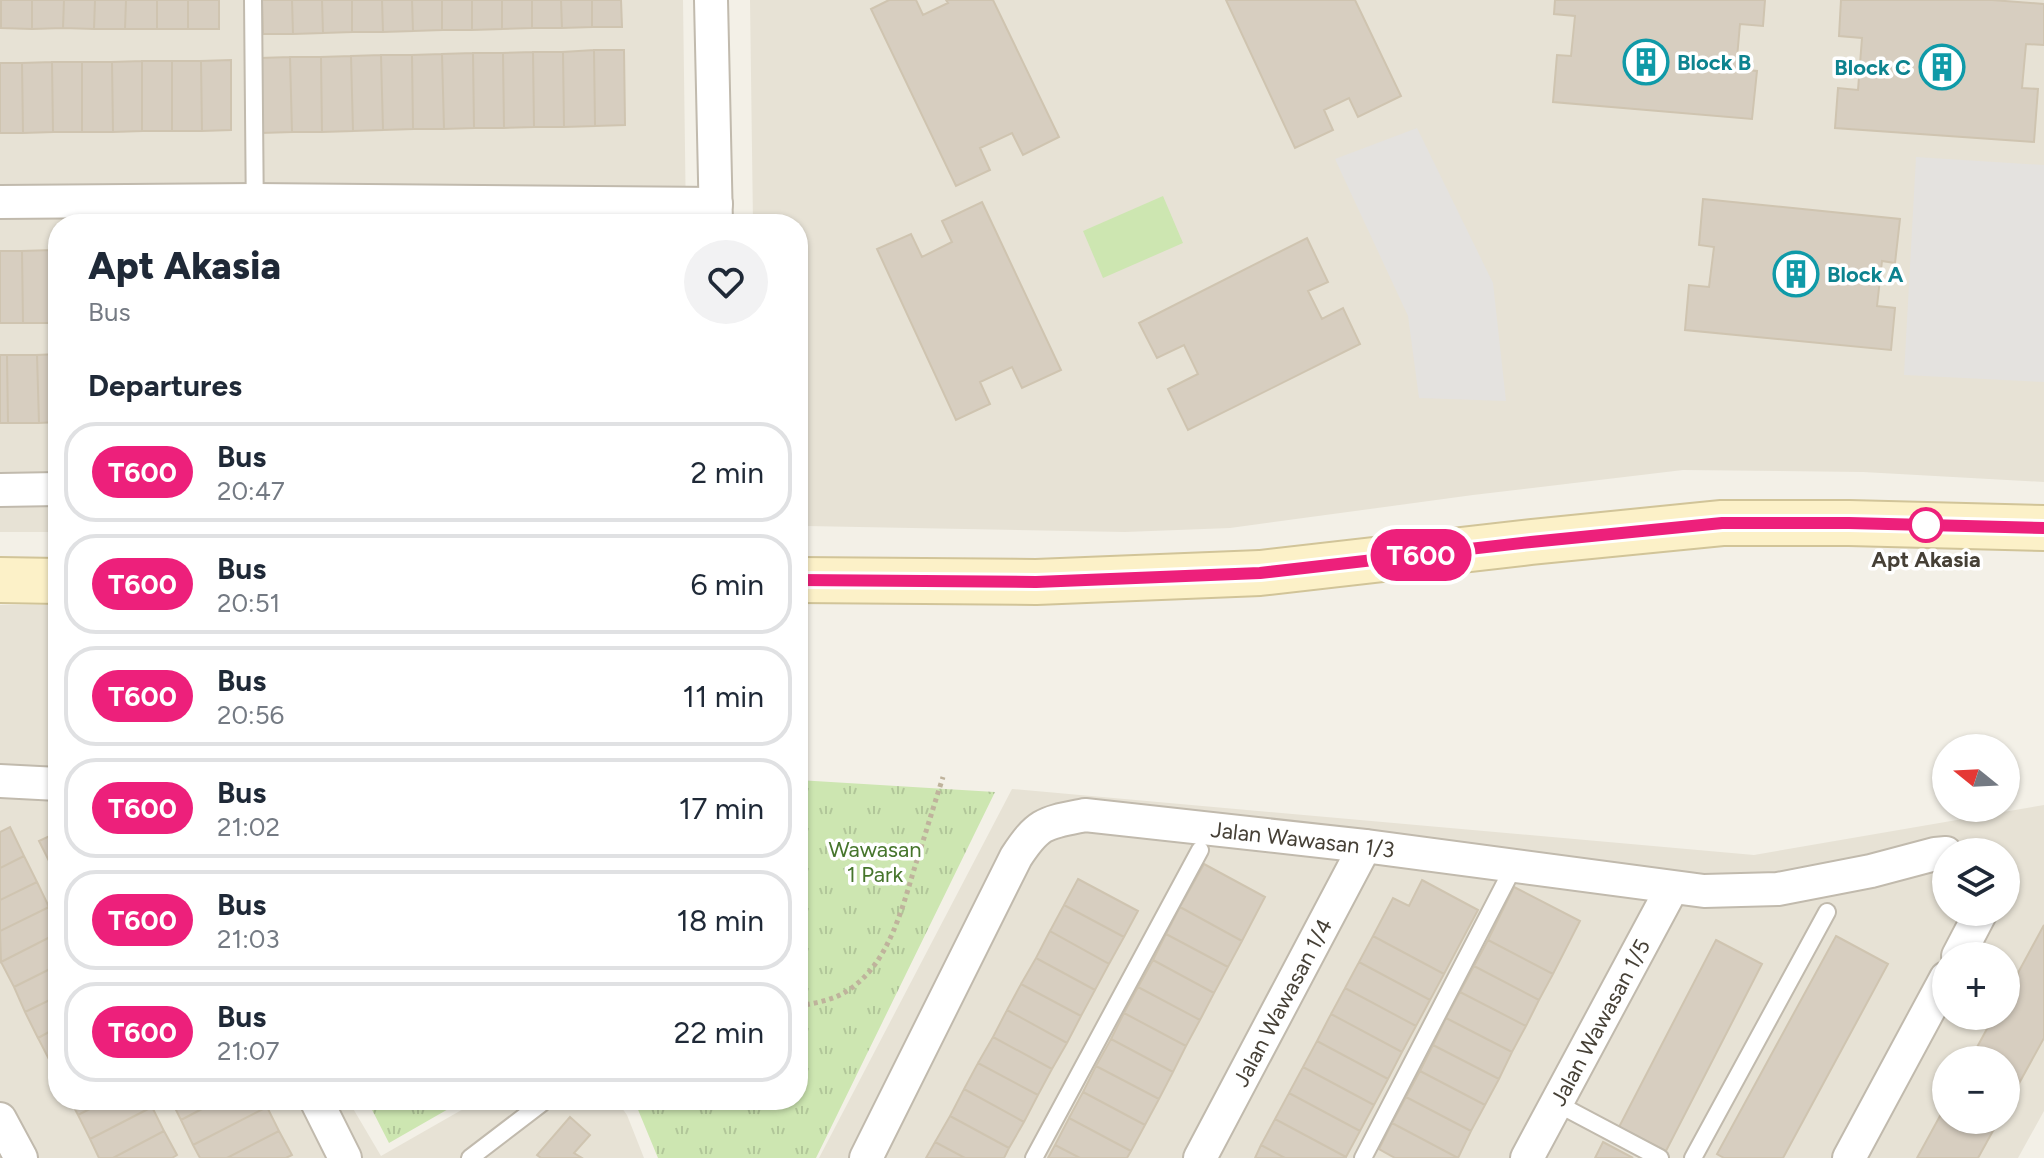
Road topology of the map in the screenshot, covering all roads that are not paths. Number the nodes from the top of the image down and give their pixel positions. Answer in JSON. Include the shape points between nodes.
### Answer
{"nodes":[{"id":1,"x":253,"y":0,"type":"edge"},
{"id":2,"x":711,"y":0,"type":"edge"},
{"id":3,"x":0,"y":202,"type":"edge"},
{"id":4,"x":255,"y":212,"type":"edge"},
{"id":5,"x":716,"y":214,"type":"edge"},
{"id":6,"x":48,"y":489,"type":"edge"},
{"id":7,"x":0,"y":490,"type":"edge"},
{"id":8,"x":2044,"y":528,"type":"edge"},
{"id":9,"x":0,"y":580,"type":"edge"},
{"id":10,"x":808,"y":580,"type":"edge"},
{"id":11,"x":48,"y":581,"type":"edge"},
{"id":12,"x":0,"y":781,"type":"edge"},
{"id":13,"x":48,"y":783,"type":"edge"},
{"id":14,"x":1365,"y":846,"type":"junction"},
{"id":15,"x":1200,"y":850,"type":"dead end"},
{"id":16,"x":1932,"y":856,"type":"edge"},
{"id":17,"x":1514,"y":866,"type":"junction"},
{"id":18,"x":1672,"y":888,"type":"junction"},
{"id":19,"x":1827,"y":912,"type":"dead end"},
{"id":20,"x":1932,"y":1004,"type":"edge"},
{"id":21,"x":1556,"y":1103,"type":"junction"},
{"id":22,"x":321,"y":1110,"type":"edge"},
{"id":23,"x":533,"y":1110,"type":"edge"},
{"id":24,"x":0,"y":1119,"type":"edge"},
{"id":25,"x":21,"y":1158,"type":"edge"},
{"id":26,"x":345,"y":1158,"type":"edge"},
{"id":27,"x":470,"y":1158,"type":"edge"},
{"id":28,"x":866,"y":1158,"type":"edge"},
{"id":29,"x":1034,"y":1158,"type":"edge"},
{"id":30,"x":1200,"y":1158,"type":"edge"},
{"id":31,"x":1363,"y":1158,"type":"edge"},
{"id":32,"x":1527,"y":1158,"type":"edge"},
{"id":33,"x":1660,"y":1158,"type":"edge"},
{"id":34,"x":1693,"y":1158,"type":"edge"},
{"id":35,"x":1849,"y":1158,"type":"edge"}],
"edges":[{"from":1,"to":4,"type":"lane"},
{"from":2,"to":5,"type":"street"},
{"from":3,"to":4,"type":"street"},
{"from":4,"to":5,"type":"street"},
{"from":6,"to":7,"type":"street"},
{"from":8,"to":10,"type":"street","via":[[1722,523],[1260,573],[1036,582]]},
{"from":9,"to":11,"type":"street"},
{"from":12,"to":13,"type":"street"},
{"from":14,"to":17,"type":"street","name":"Jalan Wawasan 1/3"},
{"from":14,"to":28,"type":"street","name":"Jalan Wawasan 1/3","via":[[1085,815],[1046,824],[1016,857]]},
{"from":14,"to":30,"type":"street","name":"Jalan Wawasan 1/4"},
{"from":15,"to":29,"type":"lane"},
{"from":16,"to":18,"type":"street","name":"Jalan Wawasan 1/3","via":[[1778,889]]},
{"from":17,"to":18,"type":"street","name":"Jalan Wawasan 1/3"},
{"from":17,"to":31,"type":"lane"},
{"from":18,"to":21,"type":"street","name":"Jalan Wawasan 1/5"},
{"from":19,"to":34,"type":"lane"},
{"from":20,"to":35,"type":"street"},
{"from":21,"to":32,"type":"street","name":"Jalan Wawasan 1/5"},
{"from":21,"to":33,"type":"lane"},
{"from":22,"to":26,"type":"street"},
{"from":23,"to":27,"type":"lane"},
{"from":24,"to":25,"type":"street"}]}
